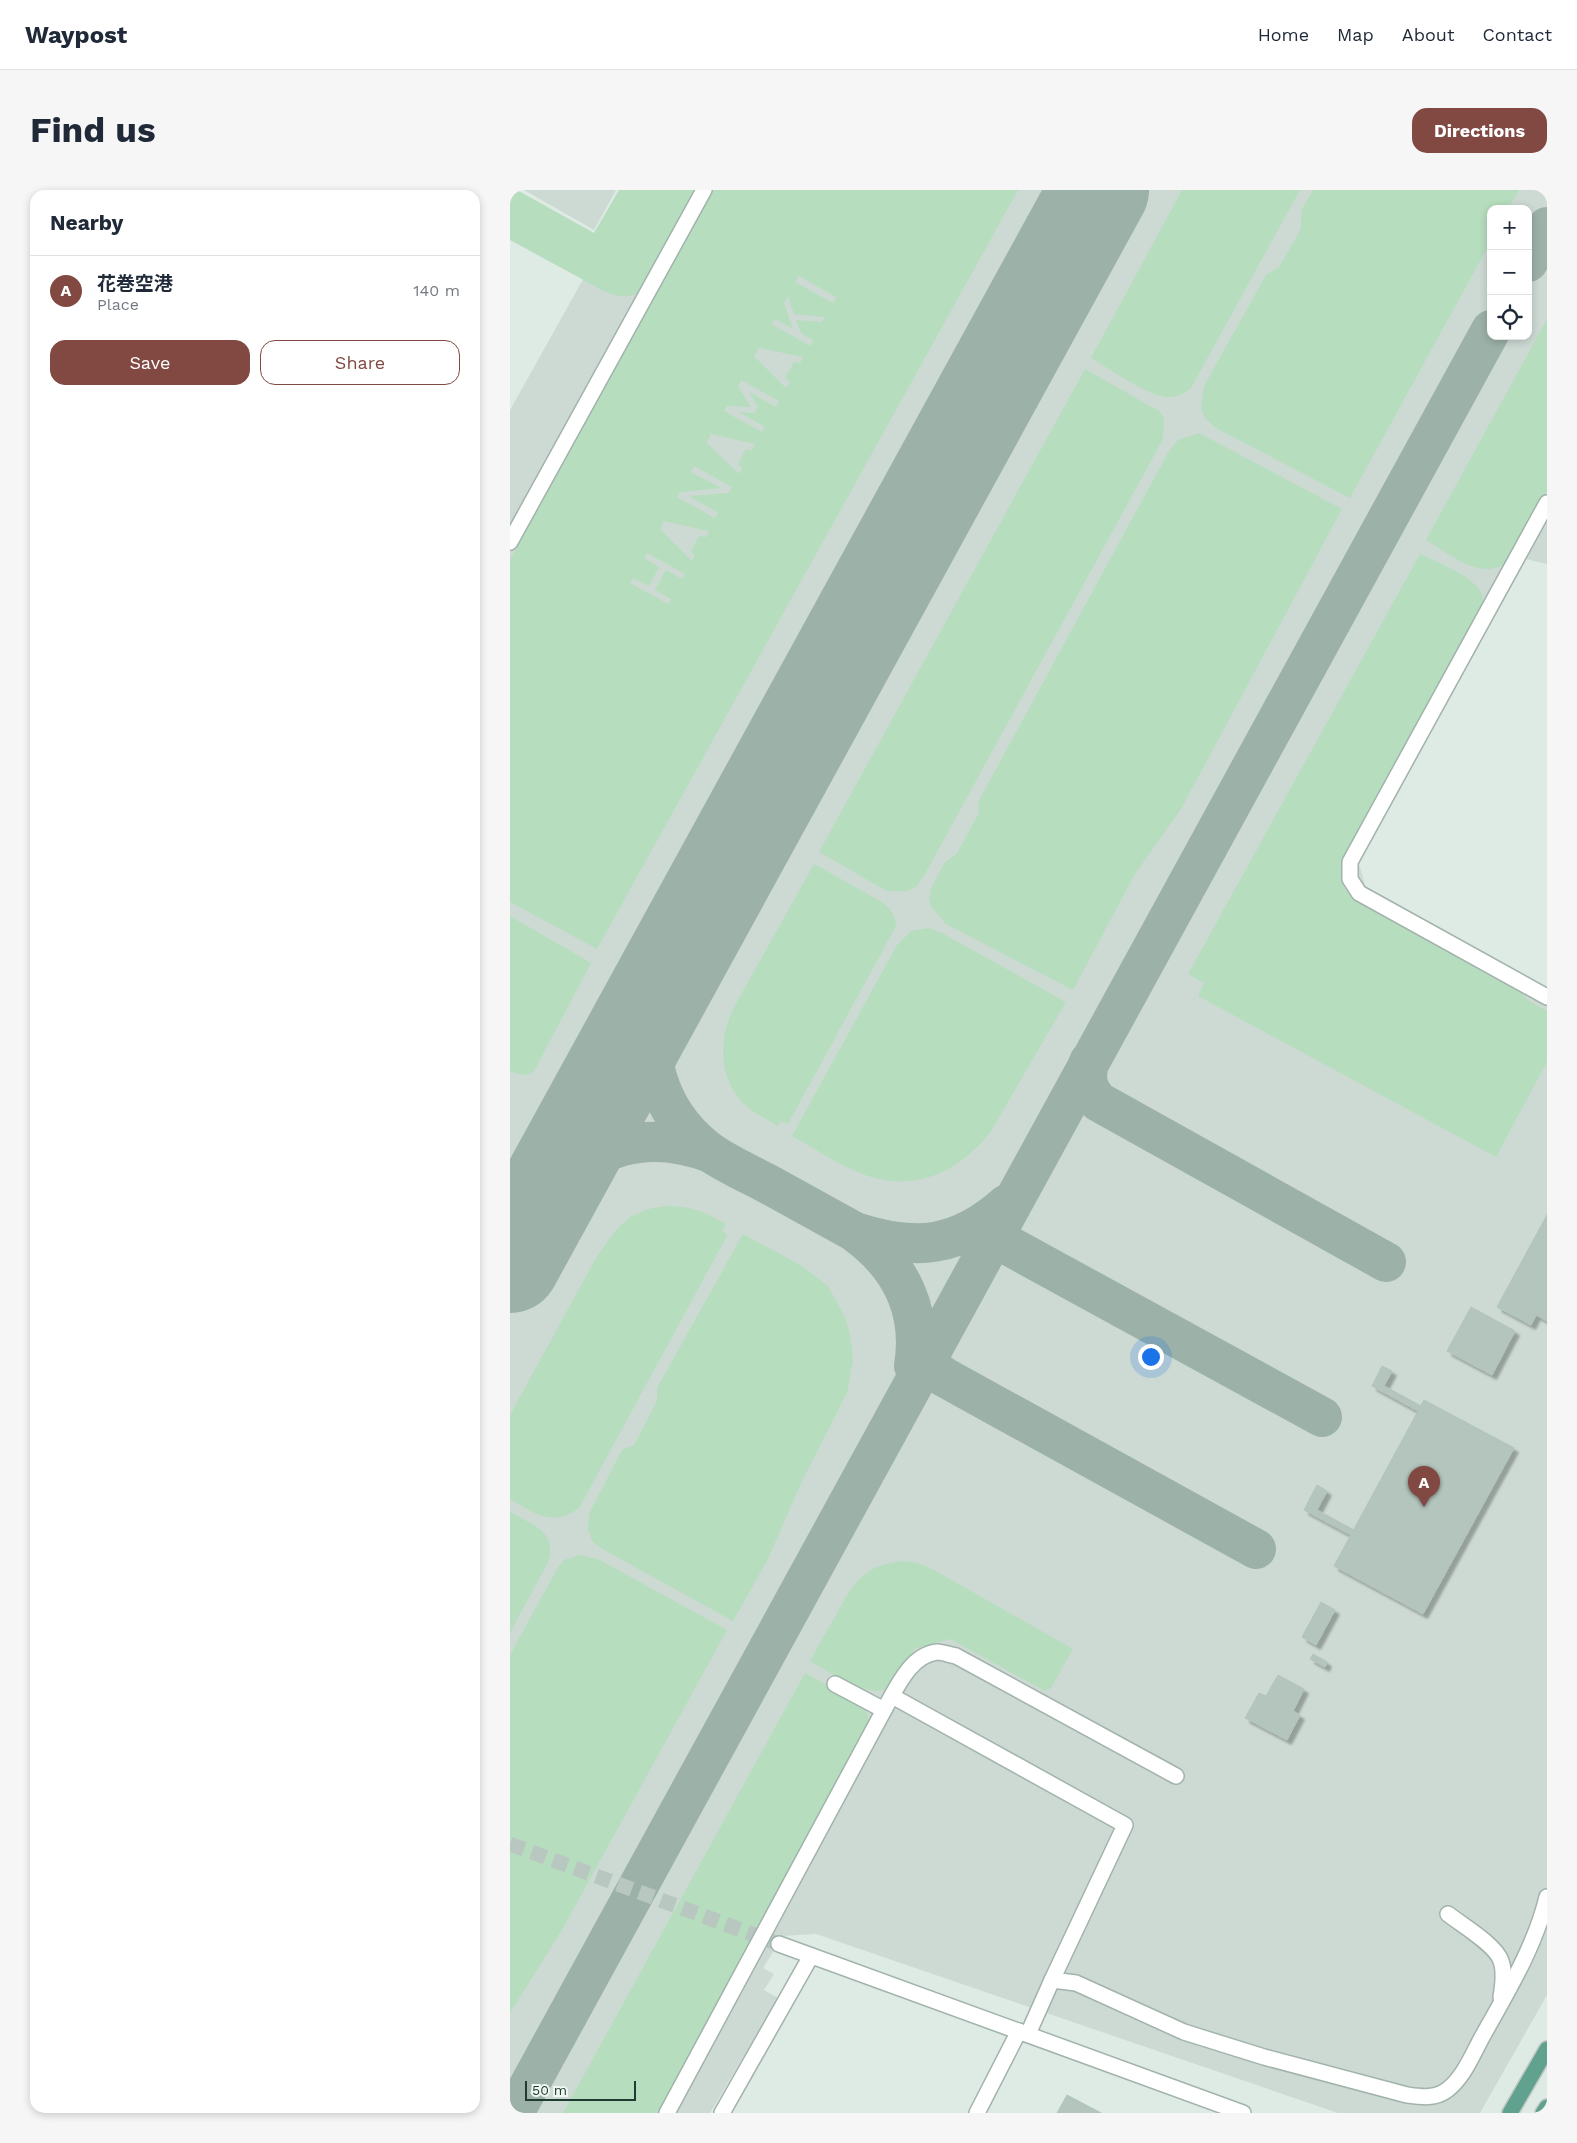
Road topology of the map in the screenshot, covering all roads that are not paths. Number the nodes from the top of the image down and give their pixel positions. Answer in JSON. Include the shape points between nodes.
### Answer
{"nodes":[{"id":1,"x":704,"y":190,"type":"edge"},
{"id":2,"x":1547,"y":503,"type":"edge"},
{"id":3,"x":510,"y":542,"type":"edge"},
{"id":4,"x":1547,"y":997,"type":"edge"},
{"id":5,"x":835,"y":1684,"type":"dead end"},
{"id":6,"x":892,"y":1696,"type":"junction"},
{"id":7,"x":884,"y":1710,"type":"junction"},
{"id":8,"x":1176,"y":1776,"type":"dead end"},
{"id":9,"x":1547,"y":1897,"type":"edge"},
{"id":10,"x":1448,"y":1914,"type":"dead end"},
{"id":11,"x":779,"y":1944,"type":"tunnel mouth"},
{"id":12,"x":811,"y":1956,"type":"junction"},
{"id":13,"x":1052,"y":1980,"type":"junction"},
{"id":14,"x":1500,"y":2003,"type":"junction"},
{"id":15,"x":1023,"y":2033,"type":"junction"},
{"id":16,"x":1547,"y":2049,"type":"edge"},
{"id":17,"x":1547,"y":2107,"type":"edge"},
{"id":18,"x":667,"y":2113,"type":"edge"},
{"id":19,"x":722,"y":2113,"type":"edge"},
{"id":20,"x":976,"y":2113,"type":"edge"},
{"id":21,"x":1242,"y":2113,"type":"edge"},
{"id":22,"x":1510,"y":2113,"type":"edge"},
{"id":23,"x":1543,"y":2113,"type":"edge"}],
"edges":[{"from":1,"to":3,"type":"street"},
{"from":2,"to":4,"type":"street","via":[[1350,862],[1350,878],[1359,893]]},
{"from":5,"to":7,"type":"street"},
{"from":6,"to":7,"type":"street"},
{"from":6,"to":8,"type":"street","via":[[912,1664],[923,1656],[938,1652],[956,1656]]},
{"from":6,"to":13,"type":"street","via":[[1125,1825]]},
{"from":7,"to":18,"type":"street"},
{"from":9,"to":14,"type":"street","via":[[1510,1988]]},
{"from":10,"to":14,"type":"street","via":[[1496,1950],[1503,1971]]},
{"from":11,"to":12,"type":"street"},
{"from":12,"to":15,"type":"street"},
{"from":12,"to":19,"type":"street"},
{"from":13,"to":14,"type":"street","via":[[1076,1983],[1184,2032],[1264,2057],[1407,2095],[1427,2097],[1449,2089],[1461,2076]]},
{"from":13,"to":15,"type":"street"},
{"from":15,"to":20,"type":"street"},
{"from":15,"to":21,"type":"street"},
{"from":16,"to":22,"type":"main road"},
{"from":17,"to":23,"type":"main road"}]}
